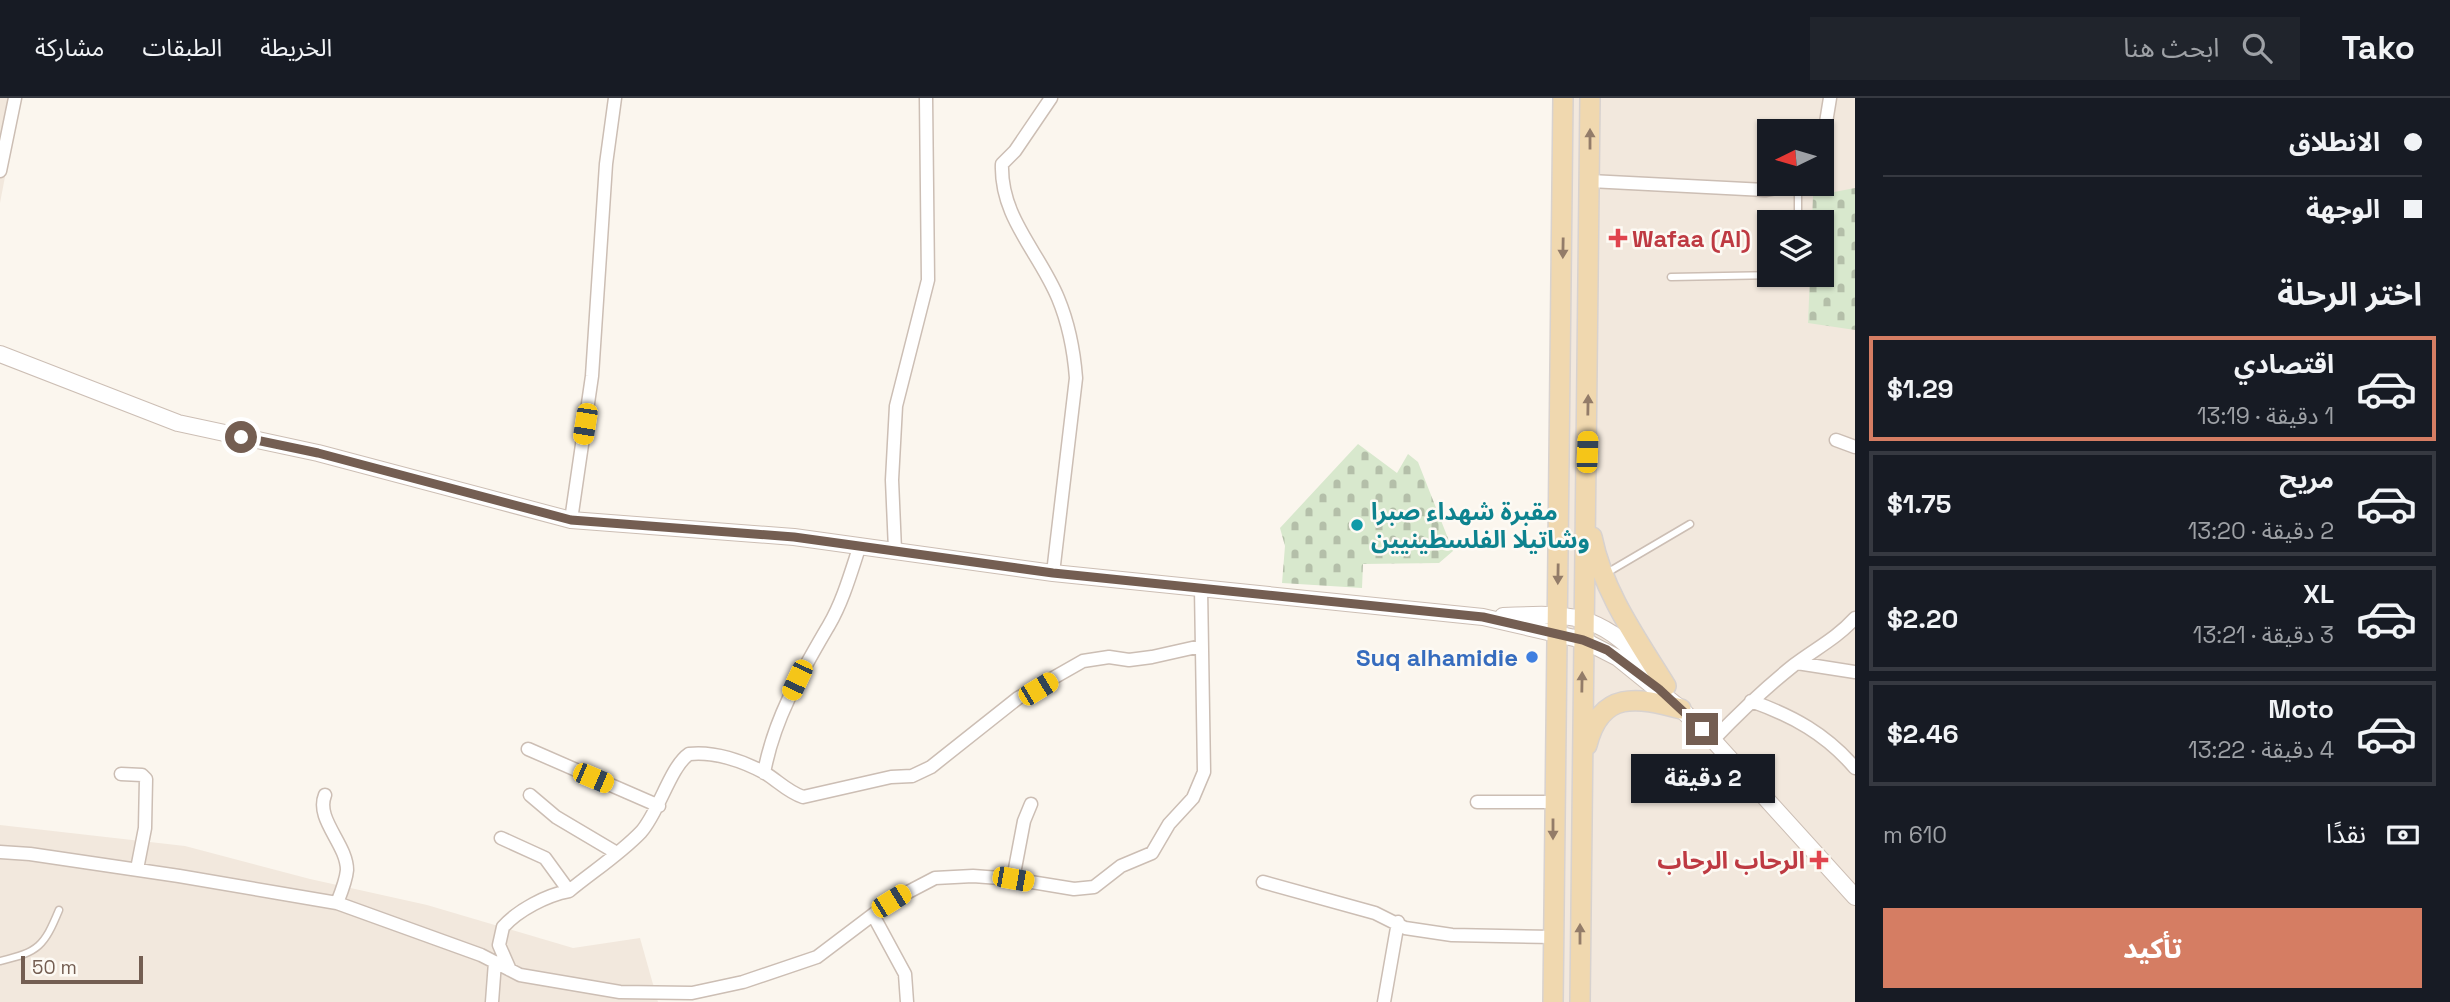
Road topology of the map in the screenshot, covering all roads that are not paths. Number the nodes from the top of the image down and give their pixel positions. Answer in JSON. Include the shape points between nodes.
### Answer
{"nodes":[{"id":1,"x":15,"y":98,"type":"edge"},
{"id":2,"x":615,"y":98,"type":"edge"},
{"id":3,"x":926,"y":98,"type":"edge"},
{"id":4,"x":1051,"y":98,"type":"edge"},
{"id":5,"x":1563,"y":98,"type":"edge"},
{"id":6,"x":1590,"y":98,"type":"edge"},
{"id":7,"x":1830,"y":98,"type":"edge"},
{"id":8,"x":1827,"y":119,"type":"edge"},
{"id":9,"x":0,"y":171,"type":"edge"},
{"id":10,"x":1590,"y":181,"type":"junction"},
{"id":11,"x":1757,"y":190,"type":"edge"},
{"id":12,"x":1757,"y":275,"type":"edge"},
{"id":13,"x":1671,"y":277,"type":"dead end"},
{"id":14,"x":0,"y":355,"type":"edge"},
{"id":15,"x":1836,"y":440,"type":"dead end"},
{"id":16,"x":1855,"y":447,"type":"edge"},
{"id":17,"x":1585,"y":506,"type":"junction"},
{"id":18,"x":571,"y":520,"type":"junction"},
{"id":19,"x":1690,"y":524,"type":"dead end"},
{"id":20,"x":860,"y":545,"type":"junction"},
{"id":21,"x":895,"y":550,"type":"junction"},
{"id":22,"x":1053,"y":573,"type":"junction"},
{"id":23,"x":1603,"y":575,"type":"junction"},
{"id":24,"x":1202,"y":588,"type":"junction"},
{"id":25,"x":1558,"y":614,"type":"junction"},
{"id":26,"x":1483,"y":617,"type":"junction"},
{"id":27,"x":1583,"y":619,"type":"junction"},
{"id":28,"x":1854,"y":620,"type":"edge"},
{"id":29,"x":1557,"y":634,"type":"junction"},
{"id":30,"x":1583,"y":640,"type":"junction"},
{"id":31,"x":1201,"y":646,"type":"junction"},
{"id":32,"x":1797,"y":663,"type":"junction"},
{"id":33,"x":1855,"y":672,"type":"edge"},
{"id":34,"x":1665,"y":686,"type":"junction"},
{"id":35,"x":1751,"y":701,"type":"junction"},
{"id":36,"x":1686,"y":713,"type":"junction"},
{"id":37,"x":1713,"y":740,"type":"junction"},
{"id":38,"x":528,"y":749,"type":"dead end"},
{"id":39,"x":1855,"y":768,"type":"edge"},
{"id":40,"x":1581,"y":770,"type":"junction"},
{"id":41,"x":764,"y":773,"type":"junction"},
{"id":42,"x":121,"y":775,"type":"dead end"},
{"id":43,"x":325,"y":795,"type":"dead end"},
{"id":44,"x":530,"y":795,"type":"dead end"},
{"id":45,"x":1477,"y":802,"type":"dead end"},
{"id":46,"x":1553,"y":802,"type":"junction"},
{"id":47,"x":1031,"y":804,"type":"dead end"},
{"id":48,"x":659,"y":806,"type":"junction"},
{"id":49,"x":501,"y":838,"type":"dead end"},
{"id":50,"x":0,"y":852,"type":"edge"},
{"id":51,"x":615,"y":852,"type":"junction"},
{"id":52,"x":137,"y":869,"type":"junction"},
{"id":53,"x":1013,"y":879,"type":"junction"},
{"id":54,"x":1263,"y":882,"type":"dead end"},
{"id":55,"x":569,"y":891,"type":"junction"},
{"id":56,"x":1855,"y":897,"type":"edge"},
{"id":57,"x":337,"y":903,"type":"junction"},
{"id":58,"x":59,"y":910,"type":"dead end"},
{"id":59,"x":873,"y":915,"type":"junction"},
{"id":60,"x":1398,"y":922,"type":"junction"},
{"id":61,"x":1554,"y":937,"type":"junction"},
{"id":62,"x":0,"y":961,"type":"edge"},
{"id":63,"x":495,"y":962,"type":"junction"},
{"id":64,"x":509,"y":970,"type":"junction"},
{"id":65,"x":621,"y":997,"type":"edge"},
{"id":66,"x":492,"y":1002,"type":"edge"},
{"id":67,"x":907,"y":1002,"type":"edge"},
{"id":68,"x":1384,"y":1002,"type":"edge"},
{"id":69,"x":1553,"y":1002,"type":"edge"},
{"id":70,"x":1580,"y":1002,"type":"edge"}],
"edges":[{"from":1,"to":9,"type":"street"},
{"from":2,"to":18,"type":"street","via":[[606,164],[593,376]]},
{"from":3,"to":21,"type":"street","via":[[928,280],[896,406]]},
{"from":4,"to":22,"type":"street","via":[[1002,164],[1001,182],[1013,218],[1058,298],[1074,353],[1076,378]]},
{"from":5,"to":25,"type":"main road","one_way":true},
{"from":10,"to":6,"type":"main road","one_way":true},
{"from":7,"to":8,"type":"street"},
{"from":10,"to":11,"type":"street"},
{"from":17,"to":10,"type":"main road","one_way":true},
{"from":12,"to":13,"type":"lane"},
{"from":14,"to":18,"type":"street","via":[[178,423],[318,453]]},
{"from":15,"to":16,"type":"street"},
{"from":17,"to":23,"type":"main road"},
{"from":17,"to":27,"type":"main road"},
{"from":18,"to":20,"type":"street"},
{"from":19,"to":23,"type":"lane"},
{"from":20,"to":21,"type":"street"},
{"from":20,"to":41,"type":"street","via":[[828,626],[775,724]]},
{"from":21,"to":22,"type":"street"},
{"from":22,"to":24,"type":"street"},
{"from":23,"to":34,"type":"main road"},
{"from":24,"to":26,"type":"street"},
{"from":24,"to":31,"type":"street"},
{"from":25,"to":26,"type":"street"},
{"from":25,"to":27,"type":"street"},
{"from":25,"to":29,"type":"main road"},
{"from":26,"to":29,"type":"street"},
{"from":27,"to":30,"type":"main road"},
{"from":27,"to":34,"type":"street","via":[[1626,645]]},
{"from":28,"to":32,"type":"street"},
{"from":29,"to":30,"type":"street"},
{"from":29,"to":46,"type":"main road"},
{"from":30,"to":36,"type":"street","via":[[1618,658]]},
{"from":40,"to":30,"type":"main road","one_way":true},
{"from":31,"to":41,"type":"street","via":[[1129,660],[1083,661],[1018,698],[912,776],[803,797]]},
{"from":31,"to":53,"type":"street","via":[[1203,779],[1152,853],[1121,866],[1094,887],[1074,889]]},
{"from":32,"to":33,"type":"street"},
{"from":32,"to":35,"type":"street"},
{"from":34,"to":36,"type":"street"},
{"from":35,"to":37,"type":"street"},
{"from":35,"to":39,"type":"street","via":[[1789,715],[1821,734]]},
{"from":36,"to":37,"type":"street"},
{"from":36,"to":40,"type":"main road","via":[[1642,699],[1614,704],[1595,723]]},
{"from":37,"to":56,"type":"street"},
{"from":38,"to":48,"type":"street"},
{"from":70,"to":40,"type":"main road","one_way":true},
{"from":41,"to":48,"type":"street","via":[[718,756],[689,754],[676,768]]},
{"from":42,"to":52,"type":"street","via":[[146,779],[145,828]]},
{"from":43,"to":57,"type":"street","via":[[323,807],[347,871]]},
{"from":44,"to":51,"type":"street","via":[[556,817]]},
{"from":45,"to":46,"type":"street"},
{"from":46,"to":61,"type":"main road","one_way":true},
{"from":47,"to":53,"type":"street"},
{"from":48,"to":51,"type":"street","via":[[641,831]]},
{"from":49,"to":55,"type":"street","via":[[545,858]]},
{"from":50,"to":52,"type":"street"},
{"from":51,"to":55,"type":"street"},
{"from":52,"to":57,"type":"street"},
{"from":53,"to":59,"type":"street","via":[[935,878]]},
{"from":54,"to":60,"type":"street"},
{"from":55,"to":64,"type":"street","via":[[525,909],[503,927],[499,945]]},
{"from":57,"to":63,"type":"street"},
{"from":58,"to":62,"type":"lane","via":[[40,947]]},
{"from":59,"to":65,"type":"street","via":[[830,950],[769,974],[692,993]]},
{"from":59,"to":67,"type":"street","via":[[905,974]]},
{"from":60,"to":61,"type":"street","via":[[1405,928],[1452,935]]},
{"from":60,"to":68,"type":"street"},
{"from":61,"to":69,"type":"main road"},
{"from":63,"to":64,"type":"street"},
{"from":63,"to":66,"type":"street"},
{"from":64,"to":65,"type":"street"}]}
